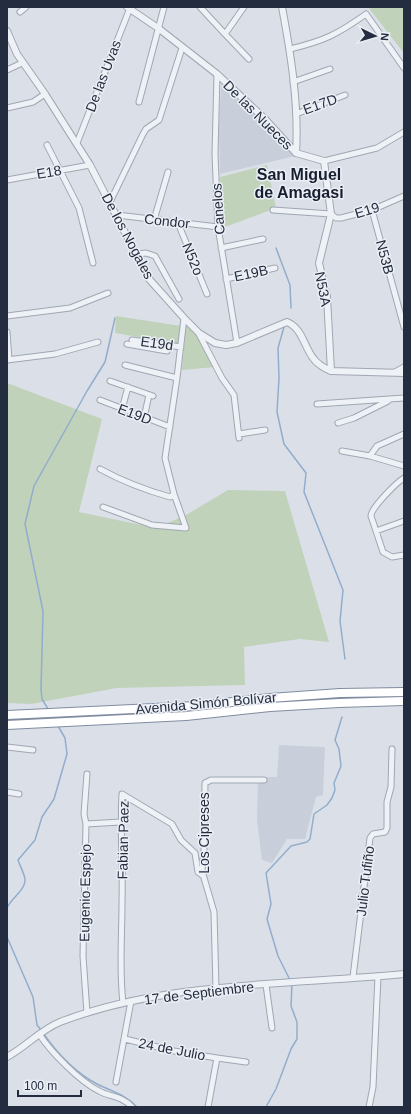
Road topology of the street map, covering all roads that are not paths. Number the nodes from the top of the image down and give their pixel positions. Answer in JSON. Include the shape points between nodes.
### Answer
{"nodes":[{"id":1,"x":26,"y":7,"type":"edge"},
{"id":2,"x":164,"y":7,"type":"edge"},
{"id":3,"x":200,"y":7,"type":"edge"},
{"id":4,"x":244,"y":7,"type":"edge"},
{"id":5,"x":282,"y":7,"type":"edge"},
{"id":6,"x":129,"y":8,"type":"edge"},
{"id":7,"x":137,"y":10,"type":"edge"},
{"id":8,"x":20,"y":12,"type":"dead end"},
{"id":9,"x":158,"y":28,"type":"junction"},
{"id":10,"x":7,"y":31,"type":"edge"},
{"id":11,"x":226,"y":32,"type":"junction"},
{"id":12,"x":9,"y":45,"type":"edge"},
{"id":13,"x":182,"y":48,"type":"junction"},
{"id":14,"x":290,"y":49,"type":"junction"},
{"id":15,"x":249,"y":59,"type":"dead end"},
{"id":16,"x":22,"y":63,"type":"junction"},
{"id":17,"x":404,"y":68,"type":"edge"},
{"id":18,"x":330,"y":69,"type":"dead end"},
{"id":19,"x":7,"y":70,"type":"edge"},
{"id":20,"x":217,"y":74,"type":"junction"},
{"id":21,"x":293,"y":82,"type":"junction"},
{"id":22,"x":45,"y":94,"type":"junction"},
{"id":23,"x":345,"y":95,"type":"dead end"},
{"id":24,"x":139,"y":102,"type":"dead end"},
{"id":25,"x":7,"y":108,"type":"edge"},
{"id":26,"x":296,"y":114,"type":"junction"},
{"id":27,"x":404,"y":132,"type":"edge"},
{"id":28,"x":77,"y":143,"type":"junction"},
{"id":29,"x":47,"y":145,"type":"dead end"},
{"id":30,"x":296,"y":153,"type":"junction"},
{"id":31,"x":324,"y":161,"type":"junction"},
{"id":32,"x":90,"y":165,"type":"junction"},
{"id":33,"x":61,"y":170,"type":"junction"},
{"id":34,"x":168,"y":172,"type":"dead end"},
{"id":35,"x":7,"y":180,"type":"edge"},
{"id":36,"x":404,"y":196,"type":"edge"},
{"id":37,"x":110,"y":202,"type":"junction"},
{"id":38,"x":273,"y":210,"type":"dead end"},
{"id":39,"x":372,"y":210,"type":"junction"},
{"id":40,"x":331,"y":214,"type":"junction"},
{"id":41,"x":117,"y":215,"type":"junction"},
{"id":42,"x":154,"y":220,"type":"junction"},
{"id":43,"x":178,"y":223,"type":"junction"},
{"id":44,"x":218,"y":226,"type":"junction"},
{"id":45,"x":263,"y":239,"type":"dead end"},
{"id":46,"x":221,"y":248,"type":"junction"},
{"id":47,"x":137,"y":254,"type":"junction"},
{"id":48,"x":93,"y":263,"type":"dead end"},
{"id":49,"x":275,"y":268,"type":"dead end"},
{"id":50,"x":226,"y":279,"type":"junction"},
{"id":51,"x":108,"y":294,"type":"dead end"},
{"id":52,"x":207,"y":294,"type":"dead end"},
{"id":53,"x":179,"y":299,"type":"dead end"},
{"id":54,"x":7,"y":316,"type":"edge"},
{"id":55,"x":184,"y":318,"type":"junction"},
{"id":56,"x":404,"y":327,"type":"edge"},
{"id":57,"x":7,"y":332,"type":"edge"},
{"id":58,"x":199,"y":333,"type":"junction"},
{"id":59,"x":132,"y":340,"type":"dead end"},
{"id":60,"x":98,"y":342,"type":"dead end"},
{"id":61,"x":127,"y":344,"type":"dead end"},
{"id":62,"x":236,"y":344,"type":"junction"},
{"id":63,"x":168,"y":346,"type":"junction"},
{"id":64,"x":181,"y":347,"type":"junction"},
{"id":65,"x":8,"y":360,"type":"edge"},
{"id":66,"x":125,"y":365,"type":"dead end"},
{"id":67,"x":404,"y":367,"type":"edge"},
{"id":68,"x":331,"y":371,"type":"junction"},
{"id":69,"x":395,"y":372,"type":"junction"},
{"id":70,"x":404,"y":373,"type":"edge"},
{"id":71,"x":177,"y":378,"type":"junction"},
{"id":72,"x":110,"y":381,"type":"dead end"},
{"id":73,"x":128,"y":388,"type":"junction"},
{"id":74,"x":404,"y":398,"type":"edge"},
{"id":75,"x":392,"y":399,"type":"junction"},
{"id":76,"x":100,"y":400,"type":"dead end"},
{"id":77,"x":317,"y":404,"type":"dead end"},
{"id":78,"x":122,"y":410,"type":"junction"},
{"id":79,"x":144,"y":418,"type":"junction"},
{"id":80,"x":338,"y":423,"type":"dead end"},
{"id":81,"x":170,"y":427,"type":"junction"},
{"id":82,"x":265,"y":430,"type":"dead end"},
{"id":83,"x":404,"y":434,"type":"edge"},
{"id":84,"x":342,"y":451,"type":"dead end"},
{"id":85,"x":370,"y":456,"type":"junction"},
{"id":86,"x":404,"y":466,"type":"edge"},
{"id":87,"x":100,"y":469,"type":"dead end"},
{"id":88,"x":404,"y":478,"type":"edge"},
{"id":89,"x":174,"y":494,"type":"junction"},
{"id":90,"x":103,"y":507,"type":"dead end"},
{"id":91,"x":404,"y":521,"type":"edge"},
{"id":92,"x":376,"y":531,"type":"junction"},
{"id":93,"x":404,"y":555,"type":"edge"},
{"id":94,"x":404,"y":692,"type":"edge"},
{"id":95,"x":404,"y":701,"type":"edge"},
{"id":96,"x":7,"y":715,"type":"edge"},
{"id":97,"x":7,"y":725,"type":"edge"},
{"id":98,"x":7,"y":747,"type":"edge"},
{"id":99,"x":392,"y":749,"type":"dead end"},
{"id":100,"x":33,"y":750,"type":"dead end"},
{"id":101,"x":86,"y":774,"type":"dead end"},
{"id":102,"x":264,"y":780,"type":"dead end"},
{"id":103,"x":7,"y":792,"type":"edge"},
{"id":104,"x":19,"y":794,"type":"dead end"},
{"id":105,"x":121,"y":822,"type":"junction"},
{"id":106,"x":86,"y":824,"type":"junction"},
{"id":107,"x":202,"y":876,"type":"junction"},
{"id":108,"x":404,"y":974,"type":"edge"},
{"id":109,"x":378,"y":976,"type":"junction"},
{"id":110,"x":353,"y":978,"type":"junction"},
{"id":111,"x":266,"y":985,"type":"junction"},
{"id":112,"x":216,"y":989,"type":"junction"},
{"id":113,"x":132,"y":1001,"type":"junction"},
{"id":114,"x":123,"y":1003,"type":"junction"},
{"id":115,"x":87,"y":1013,"type":"junction"},
{"id":116,"x":272,"y":1028,"type":"dead end"},
{"id":117,"x":42,"y":1032,"type":"junction"},
{"id":118,"x":125,"y":1039,"type":"junction"},
{"id":119,"x":7,"y":1057,"type":"edge"},
{"id":120,"x":217,"y":1058,"type":"junction"},
{"id":121,"x":246,"y":1062,"type":"dead end"},
{"id":122,"x":116,"y":1082,"type":"dead end"},
{"id":123,"x":132,"y":1107,"type":"edge"},
{"id":124,"x":208,"y":1107,"type":"edge"},
{"id":125,"x":369,"y":1107,"type":"edge"}],
"edges":[{"from":1,"to":8,"type":"street"},
{"from":2,"to":9,"type":"street"},
{"from":3,"to":11,"type":"street"},
{"from":4,"to":11,"type":"street"},
{"from":5,"to":14,"type":"street"},
{"from":6,"to":7,"type":"street","name":"De las Nueces"},
{"from":6,"to":28,"type":"street","name":"De las Uvas"},
{"from":7,"to":9,"type":"street","name":"De las Nueces"},
{"from":9,"to":13,"type":"street","name":"De las Nueces"},
{"from":9,"to":24,"type":"street"},
{"from":10,"to":12,"type":"street","name":"De los Nogales"},
{"from":11,"to":15,"type":"street"},
{"from":12,"to":16,"type":"street","name":"De los Nogales"},
{"from":13,"to":20,"type":"street","name":"De las Nueces"},
{"from":13,"to":37,"type":"street","via":[[159,120],[143,134]]},
{"from":14,"to":17,"type":"street","via":[[318,42],[340,32],[366,14]]},
{"from":14,"to":21,"type":"street"},
{"from":16,"to":19,"type":"street"},
{"from":16,"to":22,"type":"street","name":"De los Nogales"},
{"from":18,"to":21,"type":"street"},
{"from":20,"to":30,"type":"street","name":"De las Nueces","via":[[265,119]]},
{"from":20,"to":44,"type":"street","name":"Canelos","via":[[215,154]]},
{"from":21,"to":26,"type":"street"},
{"from":22,"to":25,"type":"street","via":[[33,102]]},
{"from":22,"to":28,"type":"street","name":"De los Nogales"},
{"from":23,"to":26,"type":"street","name":"E17D"},
{"from":26,"to":30,"type":"street"},
{"from":27,"to":31,"type":"street","name":"De las Nueces","via":[[377,148]]},
{"from":28,"to":32,"type":"street","name":"De los Nogales"},
{"from":29,"to":33,"type":"street"},
{"from":30,"to":31,"type":"street","name":"De las Nueces"},
{"from":31,"to":40,"type":"street","name":"N53A"},
{"from":32,"to":33,"type":"street","name":"E18"},
{"from":32,"to":37,"type":"street","name":"De los Nogales"},
{"from":33,"to":35,"type":"street","name":"E18"},
{"from":33,"to":48,"type":"street","via":[[79,208]]},
{"from":34,"to":42,"type":"street"},
{"from":36,"to":39,"type":"street","name":"E19"},
{"from":37,"to":41,"type":"street","name":"De los Nogales"},
{"from":38,"to":40,"type":"street","name":"E19"},
{"from":39,"to":40,"type":"street","name":"E19","via":[[341,218]]},
{"from":39,"to":56,"type":"street","name":"N53B"},
{"from":40,"to":68,"type":"street","name":"N53A","via":[[318,263],[326,297]]},
{"from":41,"to":42,"type":"street","name":"Condor"},
{"from":41,"to":47,"type":"street","name":"De los Nogales"},
{"from":42,"to":43,"type":"street","name":"Condor"},
{"from":43,"to":44,"type":"street","name":"Condor"},
{"from":43,"to":52,"type":"street","name":"N52o"},
{"from":44,"to":46,"type":"street","name":"Canelos"},
{"from":45,"to":46,"type":"street"},
{"from":46,"to":50,"type":"street","name":"Canelos"},
{"from":47,"to":53,"type":"street","via":[[146,252],[155,256]]},
{"from":47,"to":55,"type":"street","name":"De los Nogales","via":[[150,280]]},
{"from":49,"to":50,"type":"street","name":"E19B"},
{"from":50,"to":62,"type":"street","name":"Canelos"},
{"from":51,"to":54,"type":"street","via":[[70,308]]},
{"from":55,"to":58,"type":"street","name":"De los Nogales"},
{"from":55,"to":64,"type":"street"},
{"from":57,"to":65,"type":"street"},
{"from":58,"to":62,"type":"street","name":"De los Nogales","via":[[215,343]]},
{"from":58,"to":82,"type":"street","via":[[222,378],[234,395],[239,436]]},
{"from":59,"to":63,"type":"street","name":"E19d"},
{"from":60,"to":65,"type":"street","via":[[55,354]]},
{"from":61,"to":63,"type":"street","via":[[167,351]]},
{"from":62,"to":68,"type":"street","name":"De los Nogales","via":[[287,322],[297,330],[312,358],[320,366]]},
{"from":63,"to":64,"type":"street","name":"E19d"},
{"from":64,"to":71,"type":"street"},
{"from":66,"to":71,"type":"street"},
{"from":67,"to":69,"type":"street"},
{"from":68,"to":69,"type":"street"},
{"from":69,"to":70,"type":"street"},
{"from":71,"to":81,"type":"street"},
{"from":72,"to":73,"type":"street"},
{"from":73,"to":78,"type":"street"},
{"from":73,"to":79,"type":"street","via":[[151,395]]},
{"from":74,"to":75,"type":"street"},
{"from":75,"to":77,"type":"street"},
{"from":75,"to":80,"type":"street"},
{"from":76,"to":78,"type":"street","name":"E19D"},
{"from":78,"to":79,"type":"street","name":"E19D"},
{"from":79,"to":81,"type":"street","name":"E19D"},
{"from":81,"to":89,"type":"street","via":[[165,462]]},
{"from":83,"to":85,"type":"street","via":[[377,446]]},
{"from":84,"to":85,"type":"street"},
{"from":85,"to":86,"type":"street"},
{"from":87,"to":89,"type":"street","via":[[124,482],[147,490],[170,497]]},
{"from":88,"to":92,"type":"street","via":[[371,512],[371,520]]},
{"from":89,"to":90,"type":"street","via":[[186,528],[152,525]]},
{"from":91,"to":92,"type":"street"},
{"from":92,"to":93,"type":"street","via":[[385,554],[392,557]]},
{"from":94,"to":96,"type":"highway","name":"Avenida Simón Bolívar","via":[[340,693],[196,706]]},
{"from":95,"to":97,"type":"highway","name":"Avenida Simón Bolívar"},
{"from":98,"to":100,"type":"street"},
{"from":99,"to":110,"type":"street","name":"Julio Tufiño","via":[[387,828],[385,832],[373,834],[370,838]]},
{"from":101,"to":106,"type":"street","name":"Eugenio Espejo"},
{"from":102,"to":107,"type":"street","name":"Los Cipreses","via":[[206,781]]},
{"from":103,"to":104,"type":"street"},
{"from":105,"to":106,"type":"street"},
{"from":105,"to":107,"type":"street","name":"Fabian Paez","via":[[122,794],[172,824],[182,840],[195,853],[198,872]]},
{"from":105,"to":114,"type":"street","name":"Fabian Paez","via":[[120,958]]},
{"from":106,"to":115,"type":"street","name":"Eugenio Espejo","via":[[83,956]]},
{"from":107,"to":112,"type":"street","name":"Los Cipreses","via":[[214,912]]},
{"from":108,"to":109,"type":"street","name":"17 de Septiembre"},
{"from":109,"to":110,"type":"street","name":"17 de Septiembre"},
{"from":109,"to":125,"type":"street"},
{"from":110,"to":111,"type":"street","name":"17 de Septiembre"},
{"from":111,"to":112,"type":"street","name":"17 de Septiembre"},
{"from":111,"to":116,"type":"street"},
{"from":112,"to":113,"type":"street","name":"17 de Septiembre"},
{"from":113,"to":114,"type":"street","name":"17 de Septiembre"},
{"from":113,"to":118,"type":"street"},
{"from":114,"to":115,"type":"street","name":"17 de Septiembre"},
{"from":115,"to":117,"type":"street","name":"17 de Septiembre"},
{"from":117,"to":119,"type":"street","name":"17 de Septiembre"},
{"from":117,"to":123,"type":"street","via":[[60,1060],[92,1087],[102,1093],[118,1097]]},
{"from":118,"to":120,"type":"street","name":"24 de Julio"},
{"from":118,"to":122,"type":"street"},
{"from":120,"to":121,"type":"street"},
{"from":120,"to":124,"type":"street","name":"24 de Julio"}]}
